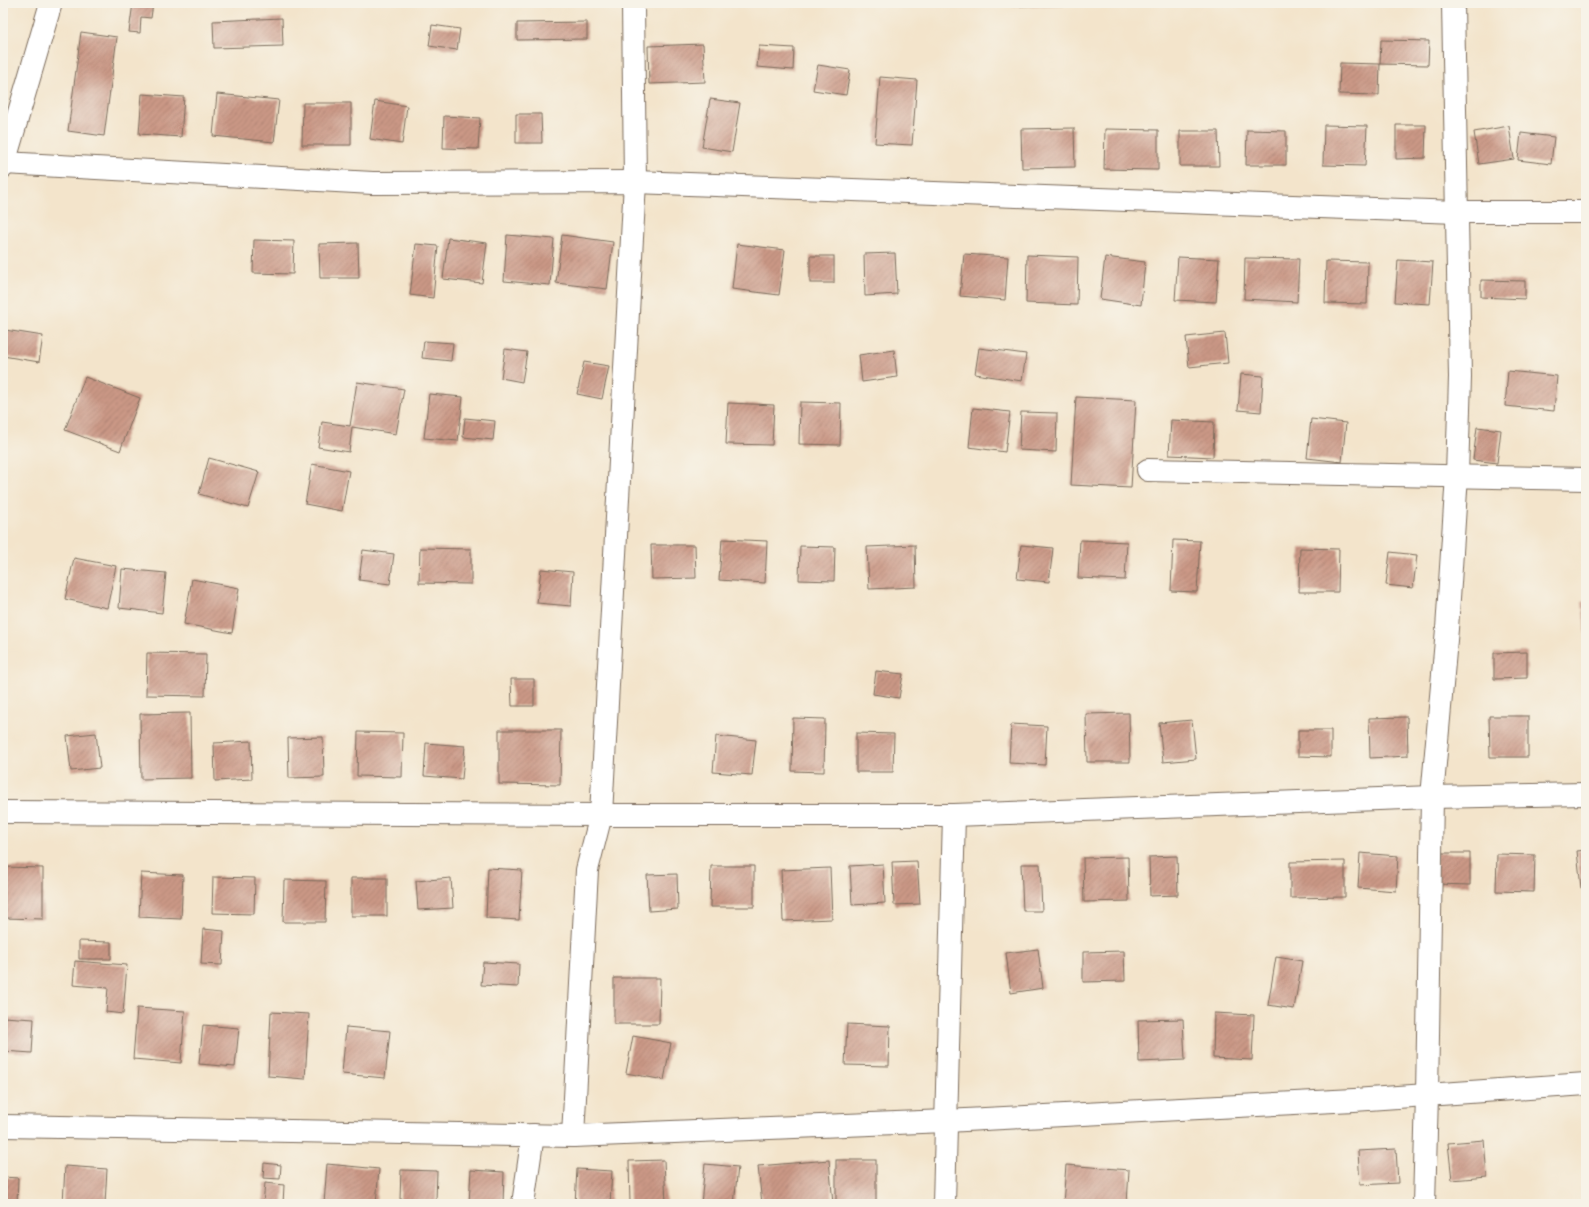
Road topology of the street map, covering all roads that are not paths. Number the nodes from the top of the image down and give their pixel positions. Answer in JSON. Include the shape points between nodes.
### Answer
{"nodes":[{"id":1,"x":51,"y":3,"type":"edge"},
{"id":2,"x":633,"y":3,"type":"edge"},
{"id":3,"x":1453,"y":3,"type":"edge"},
{"id":4,"x":9,"y":129,"type":"edge"},
{"id":5,"x":4,"y":165,"type":"edge"},
{"id":6,"x":635,"y":182,"type":"junction"},
{"id":7,"x":1457,"y":212,"type":"junction"},
{"id":8,"x":1586,"y":212,"type":"edge"},
{"id":9,"x":1148,"y":470,"type":"dead end"},
{"id":10,"x":1457,"y":475,"type":"junction"},
{"id":11,"x":1586,"y":478,"type":"edge"},
{"id":12,"x":1586,"y":794,"type":"edge"},
{"id":13,"x":1432,"y":797,"type":"junction"},
{"id":14,"x":3,"y":812,"type":"edge"},
{"id":15,"x":954,"y":814,"type":"junction"},
{"id":16,"x":601,"y":815,"type":"junction"},
{"id":17,"x":1586,"y":1084,"type":"edge"},
{"id":18,"x":1427,"y":1095,"type":"junction"},
{"id":19,"x":946,"y":1121,"type":"junction"},
{"id":20,"x":3,"y":1126,"type":"edge"},
{"id":21,"x":533,"y":1135,"type":"junction"},
{"id":22,"x":573,"y":1136,"type":"junction"},
{"id":23,"x":523,"y":1204,"type":"edge"},
{"id":24,"x":944,"y":1204,"type":"edge"},
{"id":25,"x":1424,"y":1204,"type":"edge"}],
"edges":[{"from":1,"to":4,"type":"street"},
{"from":2,"to":6,"type":"street"},
{"from":3,"to":7,"type":"street"},
{"from":4,"to":5,"type":"street"},
{"from":5,"to":6,"type":"street","via":[[373,183]]},
{"from":6,"to":7,"type":"street"},
{"from":6,"to":16,"type":"street"},
{"from":7,"to":8,"type":"street"},
{"from":7,"to":10,"type":"street","via":[[1460,377]]},
{"from":9,"to":10,"type":"street"},
{"from":10,"to":11,"type":"street"},
{"from":10,"to":13,"type":"street"},
{"from":12,"to":13,"type":"street"},
{"from":13,"to":15,"type":"street"},
{"from":13,"to":18,"type":"street"},
{"from":14,"to":16,"type":"street"},
{"from":15,"to":16,"type":"street"},
{"from":15,"to":19,"type":"street"},
{"from":16,"to":22,"type":"street","via":[[587,870]]},
{"from":17,"to":18,"type":"street"},
{"from":18,"to":19,"type":"street"},
{"from":18,"to":25,"type":"street"},
{"from":19,"to":22,"type":"street"},
{"from":19,"to":24,"type":"street"},
{"from":20,"to":21,"type":"street"},
{"from":21,"to":22,"type":"street"},
{"from":21,"to":23,"type":"street"}]}
